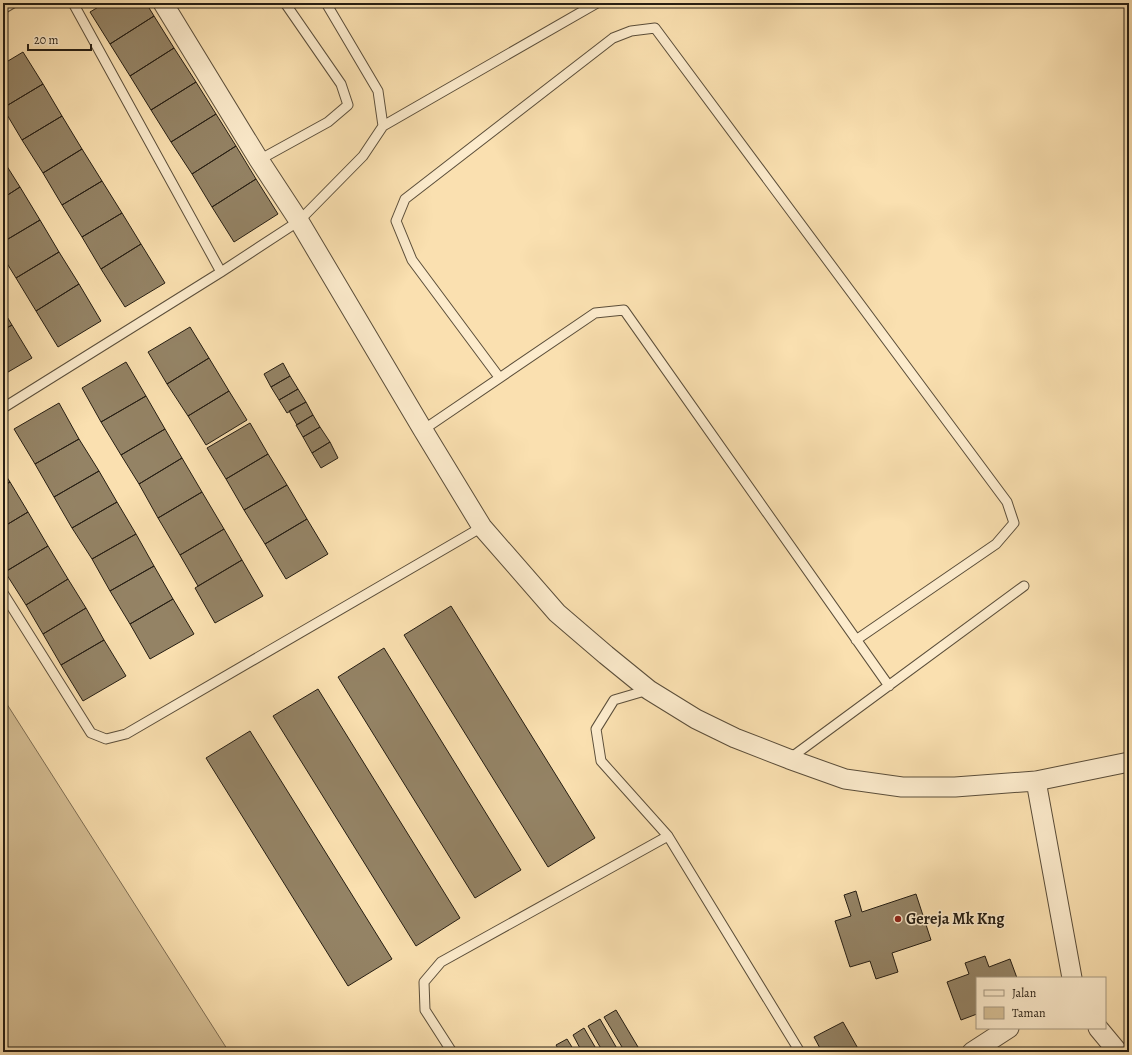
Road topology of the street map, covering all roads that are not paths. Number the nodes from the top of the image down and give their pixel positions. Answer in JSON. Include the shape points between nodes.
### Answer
{"nodes":[{"id":1,"x":13,"y":3,"type":"edge"},
{"id":2,"x":73,"y":3,"type":"edge"},
{"id":3,"x":163,"y":3,"type":"edge"},
{"id":4,"x":285,"y":3,"type":"edge"},
{"id":5,"x":326,"y":3,"type":"edge"},
{"id":6,"x":597,"y":3,"type":"edge"},
{"id":7,"x":3,"y":9,"type":"edge"},
{"id":8,"x":383,"y":126,"type":"junction"},
{"id":9,"x":259,"y":160,"type":"junction"},
{"id":10,"x":300,"y":221,"type":"junction"},
{"id":11,"x":221,"y":272,"type":"junction"},
{"id":12,"x":499,"y":377,"type":"junction"},
{"id":13,"x":3,"y":408,"type":"edge"},
{"id":14,"x":423,"y":430,"type":"junction"},
{"id":15,"x":482,"y":527,"type":"junction"},
{"id":16,"x":1024,"y":586,"type":"dead end"},
{"id":17,"x":3,"y":592,"type":"edge"},
{"id":18,"x":856,"y":640,"type":"junction"},
{"id":19,"x":888,"y":686,"type":"junction"},
{"id":20,"x":650,"y":690,"type":"junction"},
{"id":21,"x":789,"y":759,"type":"junction"},
{"id":22,"x":1129,"y":762,"type":"edge"},
{"id":23,"x":1036,"y":781,"type":"junction"},
{"id":24,"x":668,"y":836,"type":"junction"},
{"id":25,"x":1072,"y":977,"type":"edge"},
{"id":26,"x":1007,"y":1029,"type":"edge"},
{"id":27,"x":1099,"y":1029,"type":"edge"},
{"id":28,"x":452,"y":1052,"type":"edge"},
{"id":29,"x":800,"y":1052,"type":"edge"},
{"id":30,"x":972,"y":1052,"type":"edge"},
{"id":31,"x":1118,"y":1052,"type":"edge"}],
"edges":[{"from":1,"to":7,"type":"lane"},
{"from":2,"to":11,"type":"lane"},
{"from":3,"to":9,"type":"street"},
{"from":4,"to":9,"type":"lane","via":[[341,84],[348,105],[328,122]]},
{"from":5,"to":8,"type":"lane","via":[[378,91]]},
{"from":6,"to":8,"type":"lane"},
{"from":8,"to":10,"type":"lane","via":[[362,156]]},
{"from":9,"to":10,"type":"street"},
{"from":10,"to":11,"type":"lane"},
{"from":10,"to":14,"type":"street"},
{"from":11,"to":13,"type":"lane"},
{"from":12,"to":14,"type":"lane"},
{"from":12,"to":18,"type":"lane","via":[[595,313],[624,310]]},
{"from":12,"to":18,"type":"lane","via":[[412,260],[396,221],[405,199],[613,38],[632,31],[655,28],[1007,502],[1014,523],[996,544]]},
{"from":14,"to":15,"type":"street"},
{"from":15,"to":17,"type":"lane","via":[[126,734],[106,739],[91,733]]},
{"from":15,"to":20,"type":"street","via":[[557,613]]},
{"from":16,"to":19,"type":"lane"},
{"from":18,"to":19,"type":"lane"},
{"from":19,"to":21,"type":"lane"},
{"from":20,"to":21,"type":"street","via":[[696,719],[735,738]]},
{"from":20,"to":24,"type":"lane","via":[[614,700],[596,729],[601,762]]},
{"from":21,"to":23,"type":"street","via":[[845,779],[902,786],[955,787]]},
{"from":22,"to":23,"type":"street"},
{"from":23,"to":25,"type":"street"},
{"from":24,"to":28,"type":"lane","via":[[442,962],[424,982],[425,1010]]},
{"from":24,"to":29,"type":"lane"},
{"from":26,"to":30,"type":"street"},
{"from":27,"to":31,"type":"street"}]}
